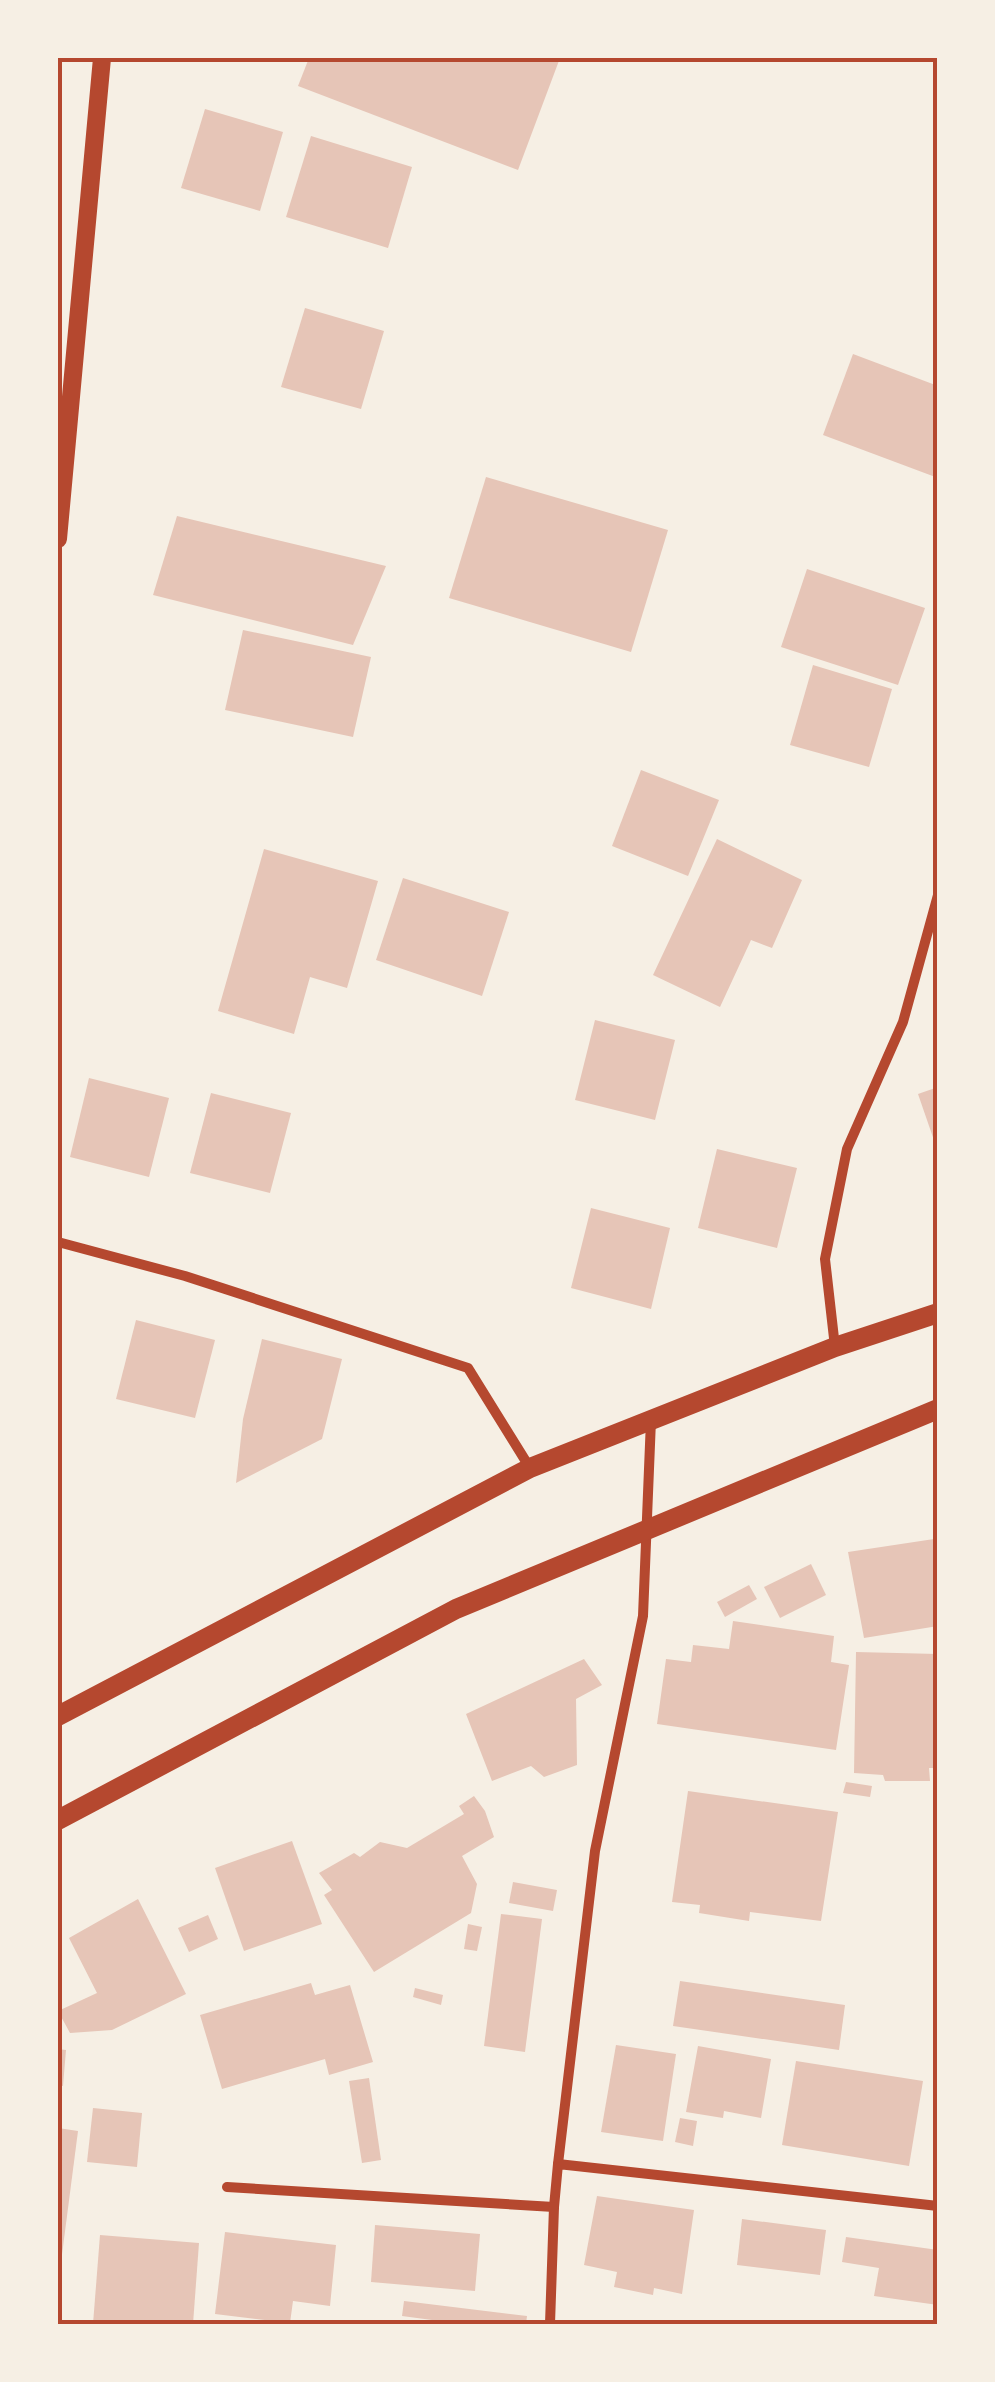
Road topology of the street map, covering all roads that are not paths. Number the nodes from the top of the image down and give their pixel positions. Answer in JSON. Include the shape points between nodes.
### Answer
{"nodes":[{"id":1,"x":102,"y":58,"type":"edge"},
{"id":2,"x":58,"y":539,"type":"edge"},
{"id":3,"x":938,"y":895,"type":"edge"},
{"id":4,"x":58,"y":1242,"type":"edge"},
{"id":5,"x":938,"y":1313,"type":"edge"},
{"id":6,"x":835,"y":1347,"type":"junction"},
{"id":7,"x":938,"y":1409,"type":"edge"},
{"id":8,"x":651,"y":1420,"type":"junction"},
{"id":9,"x":530,"y":1468,"type":"junction"},
{"id":10,"x":649,"y":1526,"type":"junction"},
{"id":11,"x":58,"y":1716,"type":"edge"},
{"id":12,"x":58,"y":1820,"type":"edge"},
{"id":13,"x":558,"y":2164,"type":"junction"},
{"id":14,"x":227,"y":2187,"type":"dead end"},
{"id":15,"x":938,"y":2206,"type":"edge"},
{"id":16,"x":554,"y":2208,"type":"junction"},
{"id":17,"x":553,"y":2324,"type":"edge"}],
"edges":[{"from":1,"to":2,"type":"street"},
{"from":3,"to":6,"type":"street","via":[[903,1022],[848,1150],[825,1258]]},
{"from":4,"to":9,"type":"street","via":[[468,1368]]},
{"from":5,"to":6,"type":"main road"},
{"from":6,"to":8,"type":"main road"},
{"from":7,"to":10,"type":"main road"},
{"from":8,"to":9,"type":"main road"},
{"from":8,"to":10,"type":"street"},
{"from":9,"to":11,"type":"main road"},
{"from":10,"to":12,"type":"main road","via":[[456,1609]]},
{"from":10,"to":13,"type":"street","via":[[643,1616],[595,1852]]},
{"from":13,"to":15,"type":"street"},
{"from":13,"to":16,"type":"street"},
{"from":14,"to":16,"type":"street"},
{"from":16,"to":17,"type":"street"}]}
